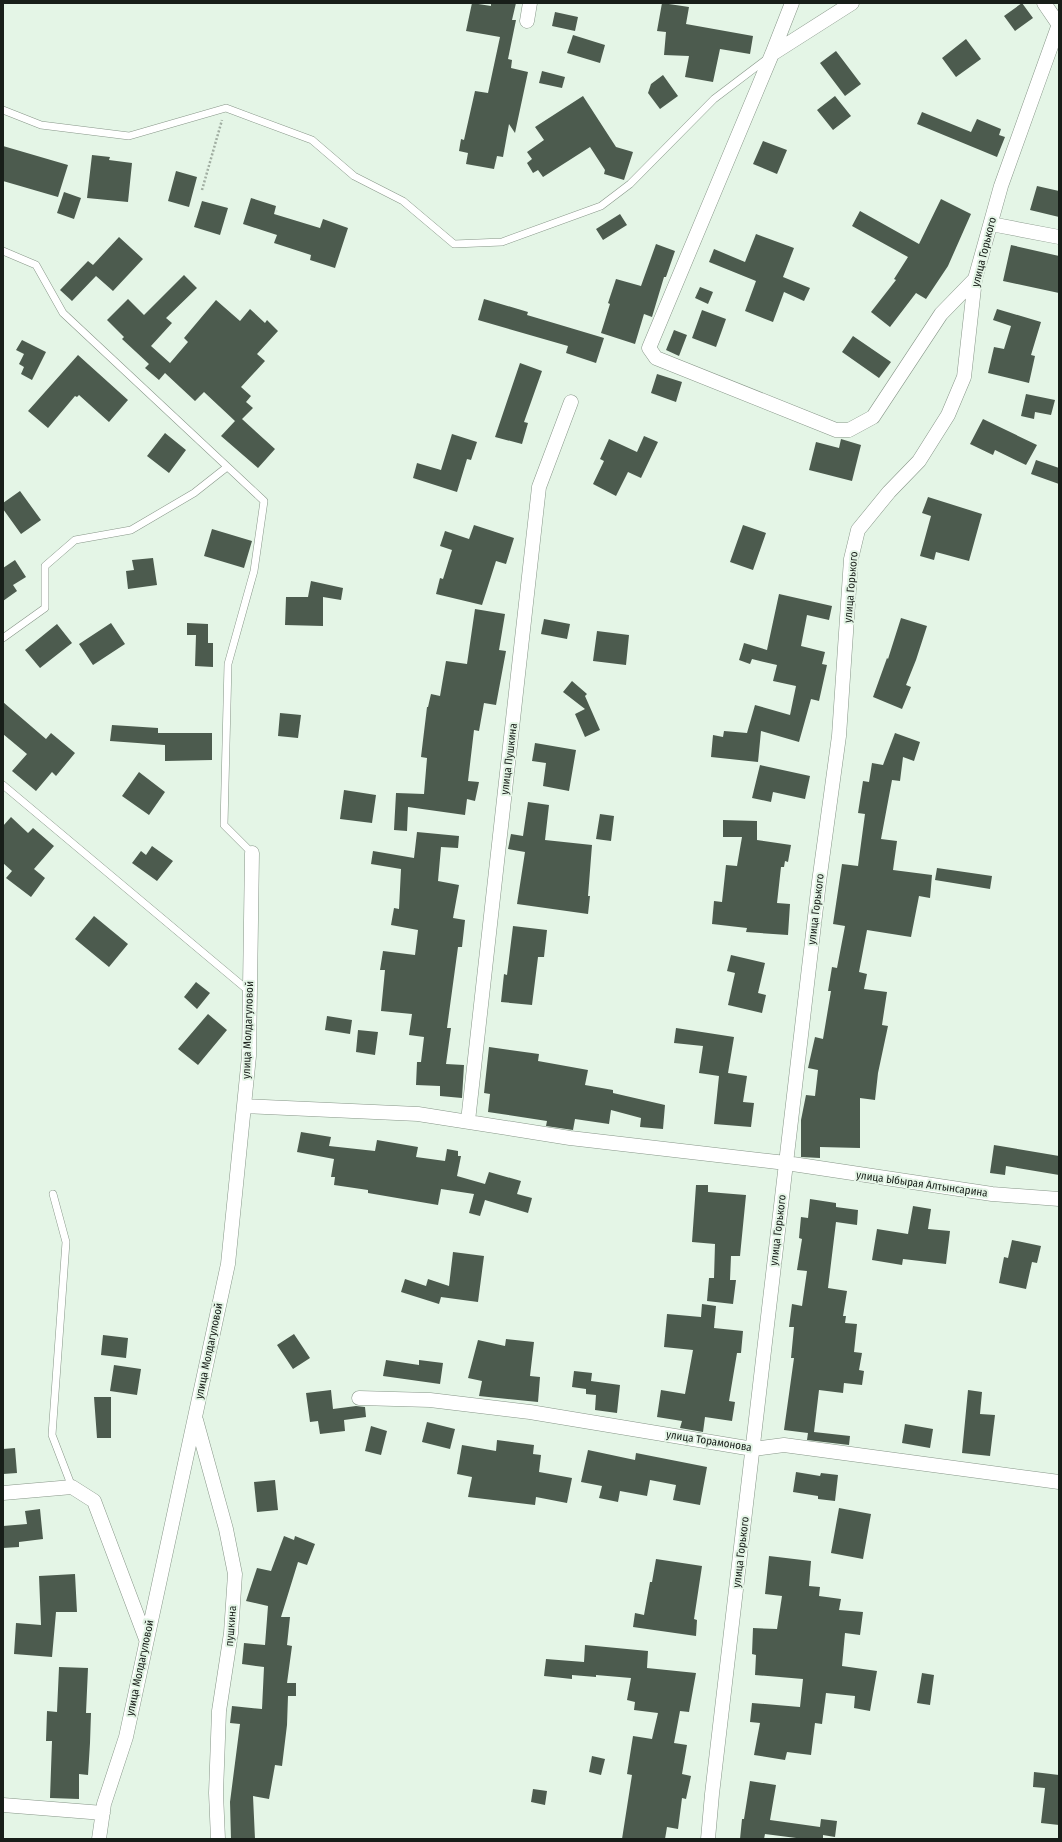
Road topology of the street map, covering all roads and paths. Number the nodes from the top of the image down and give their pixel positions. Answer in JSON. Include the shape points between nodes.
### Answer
{"nodes":[{"id":1,"x":530,"y":3,"type":"edge"},
{"id":2,"x":792,"y":3,"type":"edge"},
{"id":3,"x":852,"y":3,"type":"edge"},
{"id":4,"x":1044,"y":3,"type":"edge"},
{"id":5,"x":527,"y":21,"type":"dead end"},
{"id":6,"x":1059,"y":24,"type":"edge"},
{"id":7,"x":772,"y":54,"type":"junction"},
{"id":8,"x":226,"y":108,"type":"junction"},
{"id":9,"x":3,"y":110,"type":"edge"},
{"id":10,"x":202,"y":190,"type":"dead end"},
{"id":11,"x":991,"y":224,"type":"junction"},
{"id":12,"x":1059,"y":237,"type":"edge"},
{"id":13,"x":3,"y":251,"type":"edge"},
{"id":14,"x":975,"y":279,"type":"junction"},
{"id":15,"x":571,"y":402,"type":"dead end"},
{"id":16,"x":227,"y":467,"type":"junction"},
{"id":17,"x":3,"y":638,"type":"edge"},
{"id":18,"x":3,"y":785,"type":"edge"},
{"id":19,"x":252,"y":853,"type":"joint"},
{"id":20,"x":250,"y":992,"type":"junction"},
{"id":21,"x":244,"y":1106,"type":"junction"},
{"id":22,"x":468,"y":1122,"type":"junction"},
{"id":23,"x":786,"y":1163,"type":"junction"},
{"id":24,"x":53,"y":1194,"type":"dead end"},
{"id":25,"x":1059,"y":1198,"type":"edge"},
{"id":26,"x":358,"y":1398,"type":"dead end"},
{"id":27,"x":195,"y":1417,"type":"junction"},
{"id":28,"x":753,"y":1449,"type":"junction"},
{"id":29,"x":1059,"y":1482,"type":"edge"},
{"id":30,"x":72,"y":1487,"type":"junction"},
{"id":31,"x":3,"y":1493,"type":"edge"},
{"id":32,"x":146,"y":1639,"type":"junction"},
{"id":33,"x":3,"y":1805,"type":"edge"},
{"id":34,"x":103,"y":1813,"type":"junction"},
{"id":35,"x":99,"y":1839,"type":"edge"},
{"id":36,"x":218,"y":1839,"type":"edge"},
{"id":37,"x":708,"y":1839,"type":"edge"}],
"edges":[{"from":1,"to":5,"type":"street"},
{"from":2,"to":7,"type":"street"},
{"from":3,"to":7,"type":"street"},
{"from":4,"to":6,"type":"street"},
{"from":6,"to":11,"type":"street","name":"улица Горького","via":[[1001,186]]},
{"from":7,"to":8,"type":"lane","via":[[714,98],[630,184],[601,206],[502,242],[454,244],[403,201],[354,176],[312,140]]},
{"from":7,"to":14,"type":"street","via":[[649,348],[656,358],[836,430],[849,430],[873,417],[941,314]]},
{"from":8,"to":9,"type":"lane","via":[[129,136],[41,125]]},
{"from":8,"to":10,"type":"path"},
{"from":11,"to":12,"type":"street"},
{"from":11,"to":14,"type":"street","name":"улица Горького"},
{"from":13,"to":16,"type":"lane","via":[[36,265],[63,313]]},
{"from":14,"to":23,"type":"street","name":"улица Горького","via":[[964,377],[948,416],[919,461],[858,530],[851,559],[839,736]]},
{"from":15,"to":22,"type":"street","name":"улица Пушкина","via":[[539,487]]},
{"from":16,"to":17,"type":"lane","via":[[194,493],[131,530],[75,540],[45,566],[45,608]]},
{"from":16,"to":19,"type":"lane","via":[[264,501],[254,570],[228,664],[224,825]]},
{"from":18,"to":20,"type":"lane"},
{"from":19,"to":20,"type":"street","name":"улица Молдагуловой"},
{"from":20,"to":21,"type":"street","name":"улица Молдагуловой","via":[[249,1056]]},
{"from":21,"to":22,"type":"street","name":"улица Ыбырая Алтынсарина","via":[[418,1114]]},
{"from":21,"to":27,"type":"street","name":"улица Молдагуловой","via":[[228,1264]]},
{"from":22,"to":23,"type":"street","name":"улица Ыбырая Алтынсарина","via":[[570,1138]]},
{"from":23,"to":25,"type":"street","name":"улица Ыбырая Алтынсарина","via":[[992,1194]]},
{"from":23,"to":28,"type":"street","name":"улица Горького"},
{"from":24,"to":30,"type":"lane","via":[[66,1242],[52,1436]]},
{"from":26,"to":28,"type":"street","name":"улица Торамонова","via":[[430,1400],[530,1412]]},
{"from":27,"to":32,"type":"street","name":"улица Молдагуловой"},
{"from":27,"to":36,"type":"street","name":"пушкина","via":[[226,1529],[235,1574],[231,1633],[219,1710],[216,1794]]},
{"from":28,"to":29,"type":"street","name":"улица Торамонова","via":[[784,1445]]},
{"from":28,"to":37,"type":"street","name":"улица Горького"},
{"from":30,"to":31,"type":"street"},
{"from":30,"to":32,"type":"street","via":[[94,1501]]},
{"from":32,"to":34,"type":"street","name":"улица Молдагуловой","via":[[126,1737]]},
{"from":33,"to":34,"type":"street"},
{"from":34,"to":35,"type":"street","name":"улица Молдагуловой"}]}
